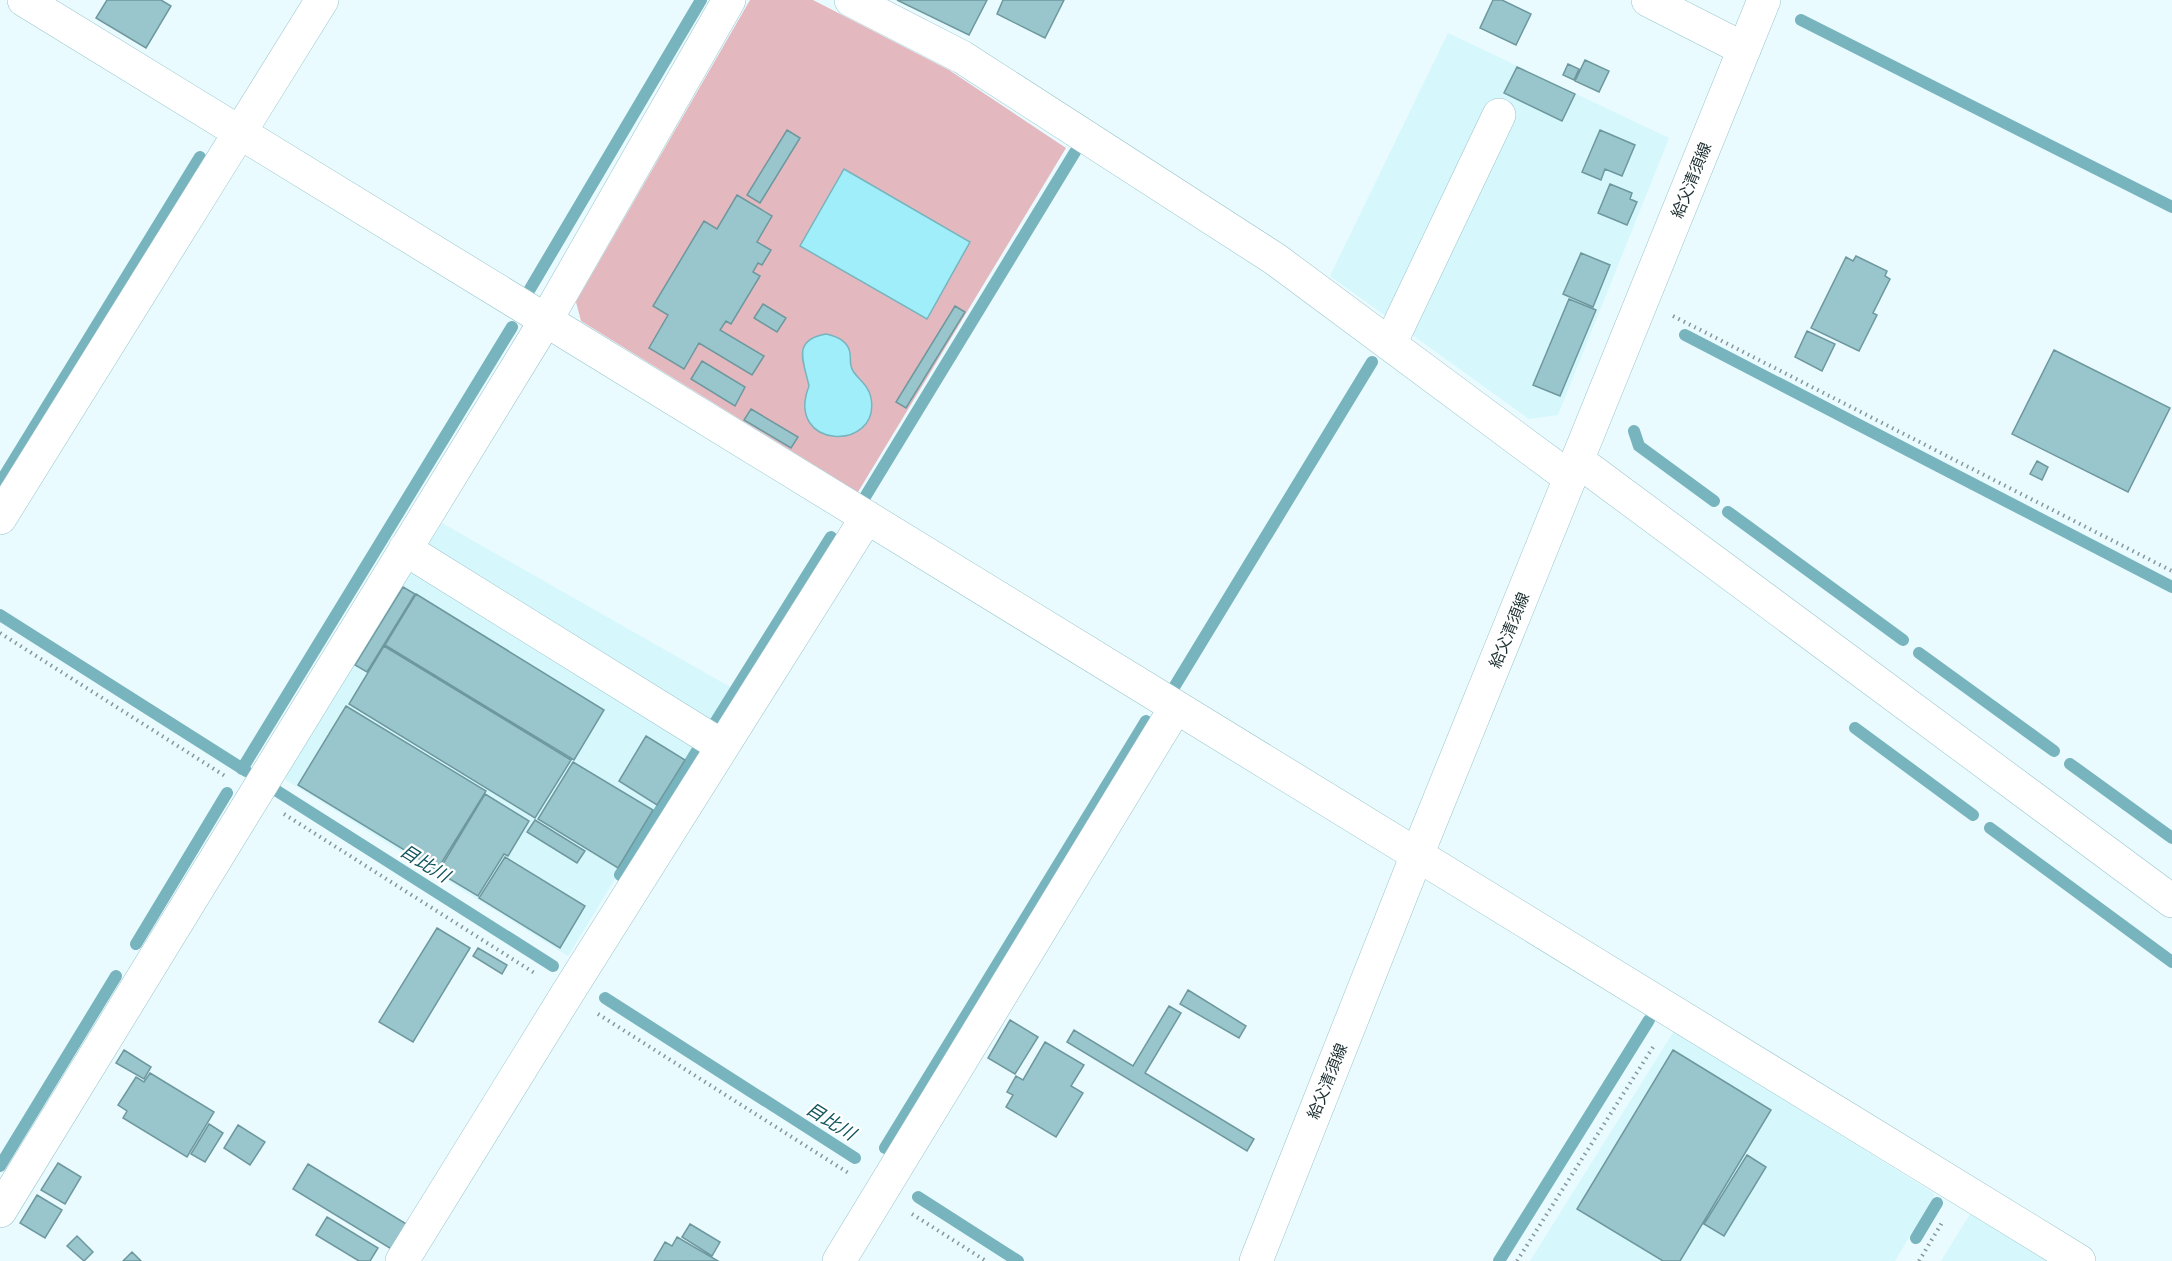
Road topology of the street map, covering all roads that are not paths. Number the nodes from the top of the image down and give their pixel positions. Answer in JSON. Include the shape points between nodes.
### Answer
{"nodes":[{"id":1,"x":24,"y":0,"type":"edge"},
{"id":2,"x":322,"y":0,"type":"edge"},
{"id":3,"x":729,"y":0,"type":"edge"},
{"id":4,"x":851,"y":0,"type":"edge"},
{"id":5,"x":1648,"y":0,"type":"edge"},
{"id":6,"x":1764,"y":0,"type":"edge"},
{"id":7,"x":1744,"y":49,"type":"junction"},
{"id":8,"x":1499,"y":115,"type":"dead end"},
{"id":9,"x":240,"y":132,"type":"junction"},
{"id":10,"x":546,"y":320,"type":"junction"},
{"id":11,"x":1390,"y":344,"type":"junction"},
{"id":12,"x":1574,"y":469,"type":"junction"},
{"id":13,"x":867,"y":517,"type":"junction"},
{"id":14,"x":0,"y":519,"type":"edge"},
{"id":15,"x":405,"y":549,"type":"junction"},
{"id":16,"x":1176,"y":707,"type":"junction"},
{"id":17,"x":722,"y":746,"type":"junction"},
{"id":18,"x":1417,"y":855,"type":"junction"},
{"id":19,"x":2172,"y":901,"type":"edge"},
{"id":20,"x":0,"y":1210,"type":"edge"},
{"id":21,"x":402,"y":1261,"type":"edge"},
{"id":22,"x":839,"y":1261,"type":"edge"},
{"id":23,"x":1256,"y":1261,"type":"edge"},
{"id":24,"x":2079,"y":1261,"type":"edge"}],
"edges":[{"from":1,"to":9,"type":"street"},
{"from":2,"to":9,"type":"street"},
{"from":3,"to":10,"type":"street"},
{"from":4,"to":11,"type":"street","via":[[962,57],[1275,259]]},
{"from":5,"to":7,"type":"street"},
{"from":6,"to":7,"type":"street","name":"給父清須線"},
{"from":7,"to":12,"type":"street","name":"給父清須線"},
{"from":8,"to":11,"type":"street"},
{"from":9,"to":10,"type":"street"},
{"from":9,"to":14,"type":"street"},
{"from":10,"to":13,"type":"street"},
{"from":10,"to":15,"type":"street"},
{"from":11,"to":12,"type":"street"},
{"from":12,"to":18,"type":"street","name":"給父清須線"},
{"from":12,"to":19,"type":"street"},
{"from":13,"to":16,"type":"street"},
{"from":13,"to":17,"type":"street"},
{"from":15,"to":17,"type":"street"},
{"from":15,"to":20,"type":"street"},
{"from":16,"to":18,"type":"street"},
{"from":16,"to":22,"type":"street"},
{"from":17,"to":21,"type":"street"},
{"from":18,"to":23,"type":"street","name":"給父清須線"},
{"from":18,"to":24,"type":"street"}]}
